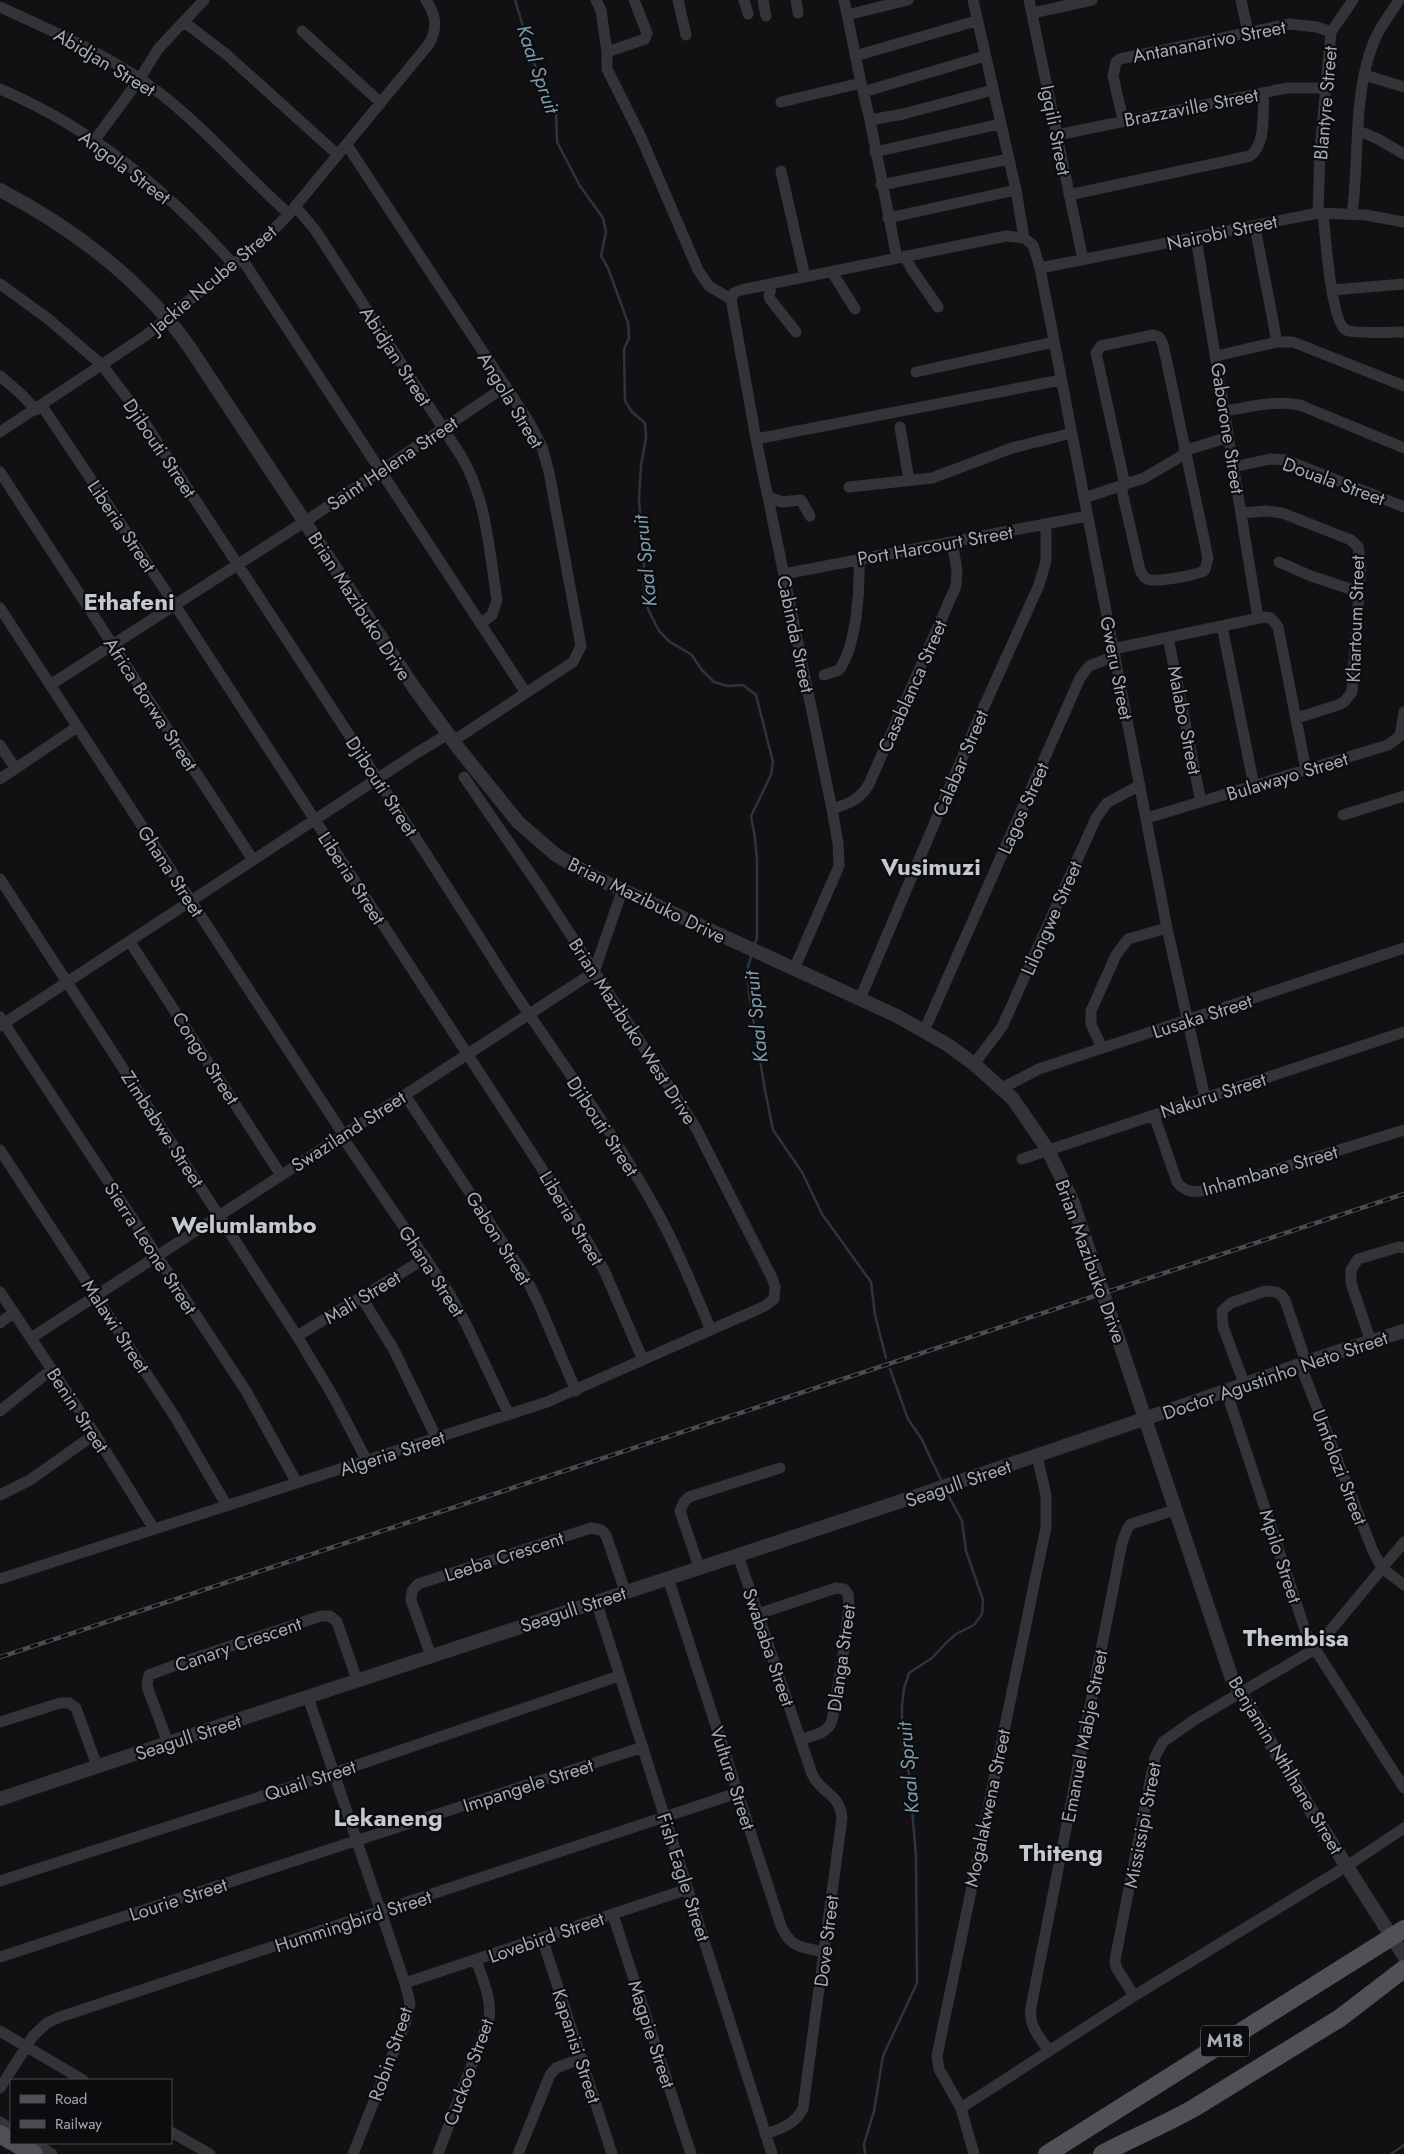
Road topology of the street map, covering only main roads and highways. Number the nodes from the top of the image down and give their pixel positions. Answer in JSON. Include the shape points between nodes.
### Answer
{"nodes":[{"id":1,"x":1398,"y":1933,"type":"edge"},
{"id":2,"x":1404,"y":1969,"type":"edge"},
{"id":3,"x":17,"y":2144,"type":"edge"},
{"id":4,"x":34,"y":2154,"type":"edge"},
{"id":5,"x":1047,"y":2154,"type":"edge"},
{"id":6,"x":1102,"y":2154,"type":"edge"}],
"edges":[{"from":1,"to":5,"type":"main road","number":"M18"},
{"from":2,"to":6,"type":"main road","number":"M18","via":[[1340,2018],[1194,2108]]},
{"from":3,"to":4,"type":"main road"}]}
